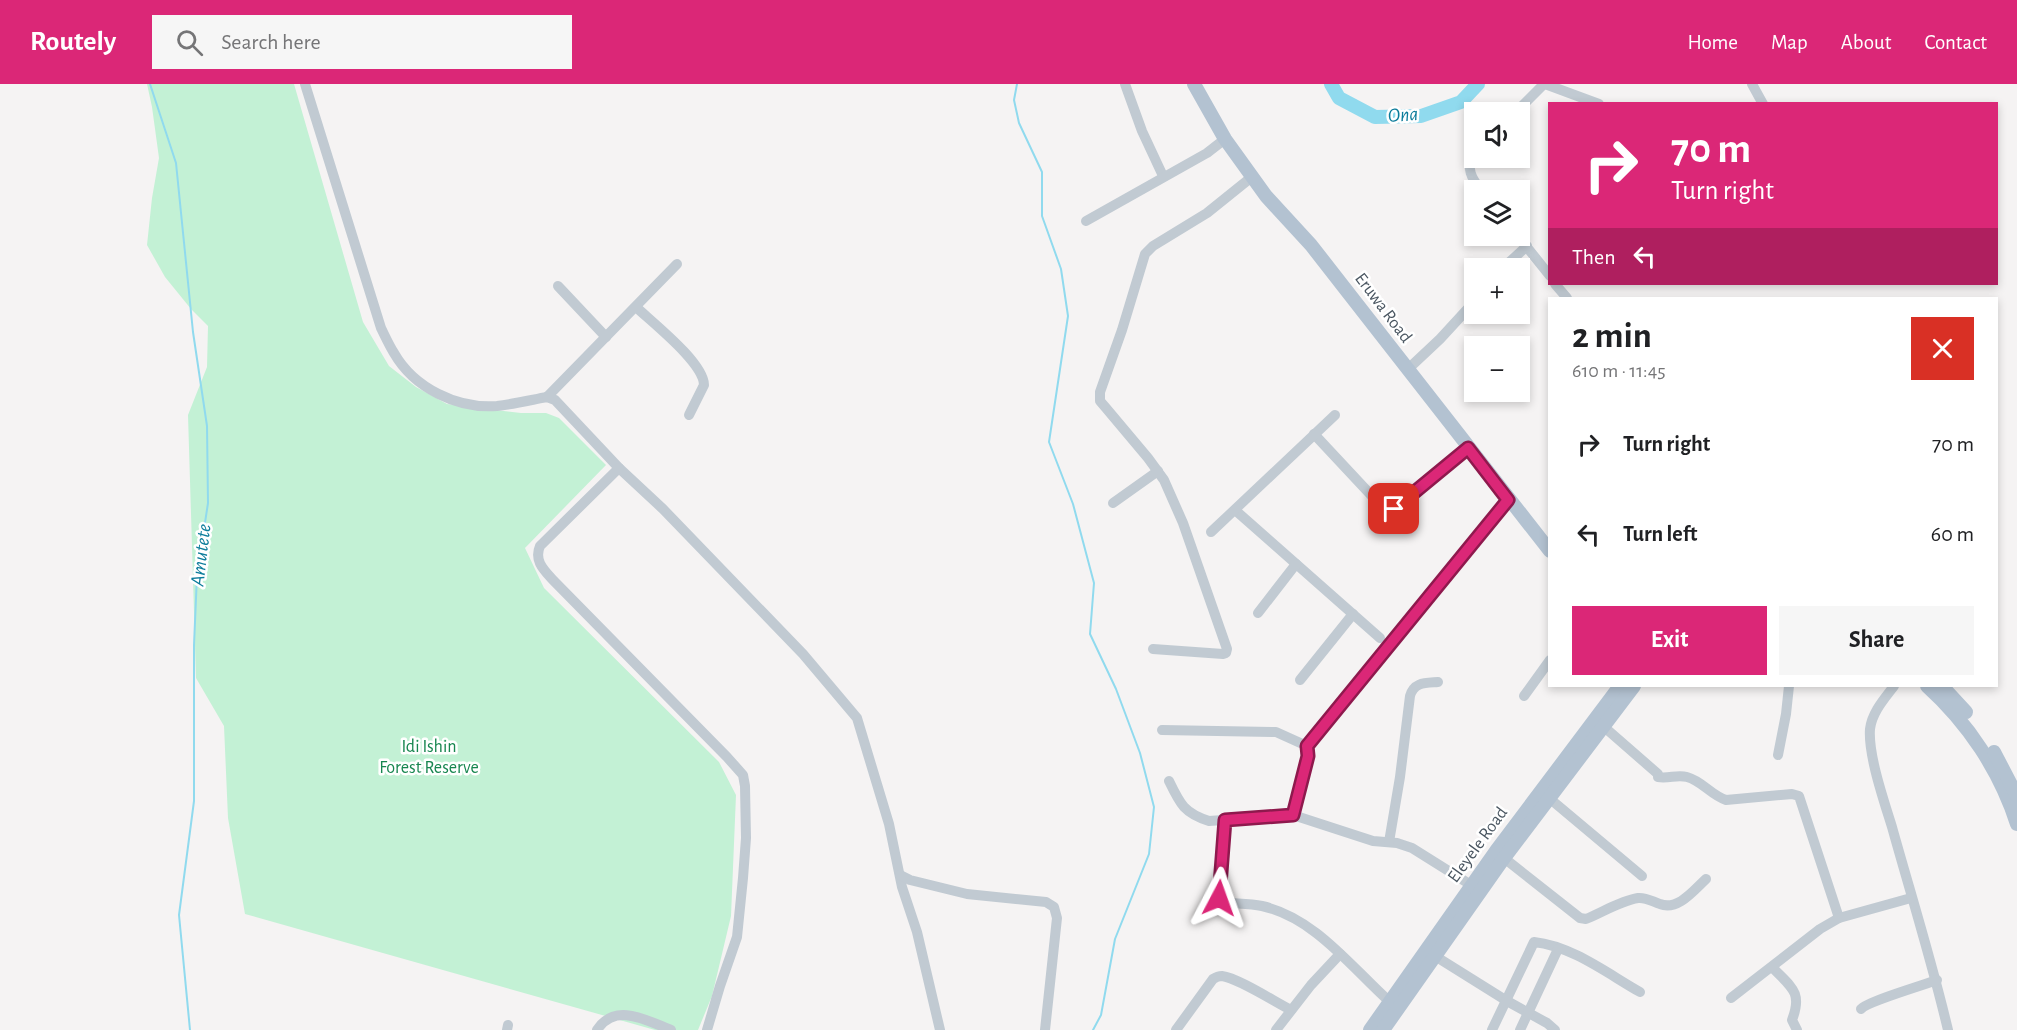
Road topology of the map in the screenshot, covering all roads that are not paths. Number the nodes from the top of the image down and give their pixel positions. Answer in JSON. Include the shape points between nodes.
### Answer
{"nodes":[{"id":1,"x":305,"y":84,"type":"edge"},
{"id":2,"x":1125,"y":84,"type":"edge"},
{"id":3,"x":1194,"y":84,"type":"edge"},
{"id":4,"x":1544,"y":84,"type":"edge"},
{"id":5,"x":1752,"y":84,"type":"edge"},
{"id":6,"x":1525,"y":102,"type":"edge"},
{"id":7,"x":1594,"y":102,"type":"edge"},
{"id":8,"x":1762,"y":102,"type":"edge"},
{"id":9,"x":1225,"y":140,"type":"junction"},
{"id":10,"x":1163,"y":176,"type":"junction"},
{"id":11,"x":1253,"y":176,"type":"junction"},
{"id":12,"x":1086,"y":221,"type":"dead end"},
{"id":13,"x":1527,"y":246,"type":"joint"},
{"id":14,"x":1514,"y":258,"type":"edge"},
{"id":15,"x":677,"y":264,"type":"dead end"},
{"id":16,"x":1548,"y":273,"type":"edge"},
{"id":17,"x":1556,"y":285,"type":"edge"},
{"id":18,"x":558,"y":286,"type":"dead end"},
{"id":19,"x":1566,"y":297,"type":"edge"},
{"id":20,"x":636,"y":307,"type":"junction"},
{"id":21,"x":1464,"y":313,"type":"edge"},
{"id":22,"x":606,"y":337,"type":"junction"},
{"id":23,"x":1407,"y":370,"type":"junction"},
{"id":24,"x":548,"y":397,"type":"junction"},
{"id":25,"x":689,"y":415,"type":"dead end"},
{"id":26,"x":1335,"y":415,"type":"dead end"},
{"id":27,"x":1314,"y":434,"type":"junction"},
{"id":28,"x":1468,"y":448,"type":"junction"},
{"id":29,"x":619,"y":468,"type":"junction"},
{"id":30,"x":1158,"y":471,"type":"junction"},
{"id":31,"x":1508,"y":500,"type":"junction"},
{"id":32,"x":1113,"y":503,"type":"dead end"},
{"id":33,"x":1234,"y":510,"type":"junction"},
{"id":34,"x":1211,"y":532,"type":"dead end"},
{"id":35,"x":1548,"y":549,"type":"edge"},
{"id":36,"x":1296,"y":564,"type":"junction"},
{"id":37,"x":1258,"y":612,"type":"dead end"},
{"id":38,"x":1353,"y":614,"type":"junction"},
{"id":39,"x":1380,"y":638,"type":"dead end"},
{"id":40,"x":1153,"y":649,"type":"dead end"},
{"id":41,"x":1548,"y":663,"type":"edge"},
{"id":42,"x":1300,"y":680,"type":"dead end"},
{"id":43,"x":1438,"y":682,"type":"dead end"},
{"id":44,"x":1619,"y":687,"type":"edge"},
{"id":45,"x":1633,"y":687,"type":"edge"},
{"id":46,"x":1789,"y":687,"type":"edge"},
{"id":47,"x":1893,"y":687,"type":"edge"},
{"id":48,"x":1929,"y":687,"type":"edge"},
{"id":49,"x":1943,"y":687,"type":"edge"},
{"id":50,"x":1524,"y":696,"type":"dead end"},
{"id":51,"x":1603,"y":726,"type":"junction"},
{"id":52,"x":1162,"y":730,"type":"dead end"},
{"id":53,"x":1589,"y":737,"type":"junction"},
{"id":54,"x":1307,"y":746,"type":"junction"},
{"id":55,"x":1778,"y":755,"type":"dead end"},
{"id":56,"x":1569,"y":763,"type":"junction"},
{"id":57,"x":1169,"y":781,"type":"dead end"},
{"id":58,"x":2017,"y":796,"type":"edge"},
{"id":59,"x":1549,"y":798,"type":"junction"},
{"id":60,"x":1293,"y":815,"type":"junction"},
{"id":61,"x":1225,"y":820,"type":"junction"},
{"id":62,"x":2017,"y":824,"type":"edge"},
{"id":63,"x":1389,"y":842,"type":"junction"},
{"id":64,"x":1504,"y":858,"type":"junction"},
{"id":65,"x":900,"y":875,"type":"junction"},
{"id":66,"x":1642,"y":876,"type":"dead end"},
{"id":67,"x":1706,"y":879,"type":"dead end"},
{"id":68,"x":1472,"y":885,"type":"junction"},
{"id":69,"x":1911,"y":898,"type":"junction"},
{"id":70,"x":1839,"y":918,"type":"junction"},
{"id":71,"x":1558,"y":948,"type":"junction"},
{"id":72,"x":1340,"y":954,"type":"junction"},
{"id":73,"x":1435,"y":956,"type":"junction"},
{"id":74,"x":1772,"y":967,"type":"junction"},
{"id":75,"x":1937,"y":980,"type":"junction"},
{"id":76,"x":1640,"y":992,"type":"dead end"},
{"id":77,"x":1731,"y":998,"type":"dead end"},
{"id":78,"x":1507,"y":1001,"type":"junction"},
{"id":79,"x":1390,"y":1002,"type":"junction"},
{"id":80,"x":1860,"y":1009,"type":"dead end"},
{"id":81,"x":1291,"y":1010,"type":"junction"},
{"id":82,"x":1528,"y":1013,"type":"junction"},
{"id":83,"x":597,"y":1030,"type":"edge"},
{"id":84,"x":671,"y":1030,"type":"edge"},
{"id":85,"x":708,"y":1030,"type":"edge"},
{"id":86,"x":940,"y":1030,"type":"edge"},
{"id":87,"x":1045,"y":1030,"type":"edge"},
{"id":88,"x":1176,"y":1030,"type":"edge"},
{"id":89,"x":1276,"y":1030,"type":"edge"},
{"id":90,"x":1370,"y":1030,"type":"edge"},
{"id":91,"x":1383,"y":1030,"type":"edge"},
{"id":92,"x":1492,"y":1030,"type":"edge"},
{"id":93,"x":1520,"y":1030,"type":"edge"},
{"id":94,"x":1555,"y":1030,"type":"edge"},
{"id":95,"x":1797,"y":1030,"type":"edge"},
{"id":96,"x":1948,"y":1030,"type":"edge"}],
"edges":[{"from":1,"to":24,"type":"street","via":[[381,328],[400,362],[434,393],[476,406]]},
{"from":2,"to":10,"type":"street"},
{"from":3,"to":9,"type":"main road","name":"Eruwa Road"},
{"from":4,"to":6,"type":"street"},
{"from":4,"to":7,"type":"street"},
{"from":5,"to":8,"type":"street"},
{"from":9,"to":10,"type":"street"},
{"from":9,"to":11,"type":"main road","name":"Eruwa Road"},
{"from":10,"to":12,"type":"street"},
{"from":11,"to":23,"type":"main road","name":"Eruwa Road"},
{"from":11,"to":30,"type":"street","via":[[1207,213],[1145,254],[1101,387],[1100,401]]},
{"from":13,"to":14,"type":"street"},
{"from":13,"to":16,"type":"street"},
{"from":15,"to":20,"type":"street"},
{"from":17,"to":19,"type":"street"},
{"from":18,"to":22,"type":"street"},
{"from":20,"to":22,"type":"street"},
{"from":20,"to":25,"type":"street","via":[[700,370],[704,385]]},
{"from":21,"to":23,"type":"street"},
{"from":22,"to":24,"type":"street"},
{"from":23,"to":28,"type":"main road","name":"Eruwa Road"},
{"from":24,"to":29,"type":"street","via":[[564,408]]},
{"from":26,"to":27,"type":"street"},
{"from":27,"to":28,"type":"street","via":[[1389,511]]},
{"from":27,"to":33,"type":"street"},
{"from":28,"to":31,"type":"main road","name":"Eruwa Road"},
{"from":29,"to":65,"type":"street","via":[[803,654],[852,712],[862,731],[882,797]]},
{"from":29,"to":85,"type":"street","via":[[540,546],[538,558],[552,579],[742,775],[746,838],[739,926]]},
{"from":30,"to":32,"type":"street"},
{"from":30,"to":40,"type":"street","via":[[1176,504],[1227,649],[1222,654]]},
{"from":31,"to":35,"type":"main road","name":"Eruwa Road"},
{"from":31,"to":54,"type":"street"},
{"from":33,"to":34,"type":"street"},
{"from":33,"to":36,"type":"street"},
{"from":36,"to":37,"type":"street"},
{"from":36,"to":38,"type":"street"},
{"from":38,"to":39,"type":"street"},
{"from":38,"to":42,"type":"street"},
{"from":41,"to":50,"type":"street"},
{"from":43,"to":63,"type":"street","via":[[1419,684],[1410,696]]},
{"from":44,"to":53,"type":"main road","name":"Eleyele Road"},
{"from":45,"to":51,"type":"main road","name":"Eleyele Road"},
{"from":46,"to":55,"type":"street"},
{"from":47,"to":69,"type":"street","via":[[1879,706],[1870,733],[1880,786]]},
{"from":48,"to":62,"type":"main road","via":[[1954,712],[1993,768]]},
{"from":49,"to":58,"type":"main road","via":[[1983,735]]},
{"from":51,"to":53,"type":"main road","name":"Eleyele Road"},
{"from":51,"to":70,"type":"street","via":[[1658,777],[1688,777],[1726,800],[1799,796]]},
{"from":52,"to":54,"type":"street","via":[[1276,732]]},
{"from":53,"to":56,"type":"main road","name":"Eleyele Road"},
{"from":54,"to":60,"type":"street"},
{"from":56,"to":59,"type":"main road","name":"Eleyele Road"},
{"from":56,"to":68,"type":"main road","name":"Eleyele Road"},
{"from":57,"to":61,"type":"street","via":[[1190,814],[1209,821]]},
{"from":59,"to":64,"type":"main road","name":"Eleyele Road"},
{"from":59,"to":66,"type":"street"},
{"from":60,"to":61,"type":"street"},
{"from":60,"to":63,"type":"street","via":[[1373,841]]},
{"from":61,"to":72,"type":"street","via":[[1220,902],[1260,905],[1291,916]]},
{"from":63,"to":68,"type":"street","via":[[1412,848]]},
{"from":64,"to":67,"type":"street","via":[[1586,919],[1638,898],[1673,906]]},
{"from":64,"to":73,"type":"main road","name":"Eleyele Road"},
{"from":65,"to":86,"type":"street"},
{"from":65,"to":87,"type":"street","via":[[968,894],[1046,902],[1054,907],[1057,918]]},
{"from":68,"to":79,"type":"main road","name":"Eleyele Road"},
{"from":69,"to":70,"type":"street"},
{"from":69,"to":75,"type":"street"},
{"from":70,"to":74,"type":"street"},
{"from":71,"to":76,"type":"street"},
{"from":71,"to":78,"type":"street","via":[[1533,944]]},
{"from":71,"to":82,"type":"street"},
{"from":72,"to":79,"type":"street"},
{"from":72,"to":81,"type":"street"},
{"from":73,"to":78,"type":"street"},
{"from":73,"to":91,"type":"main road","name":"Eleyele Road"},
{"from":74,"to":77,"type":"street"},
{"from":74,"to":95,"type":"street","via":[[1796,995],[1792,1020]]},
{"from":75,"to":80,"type":"street","via":[[1866,1003]]},
{"from":75,"to":96,"type":"street"},
{"from":78,"to":82,"type":"street"},
{"from":78,"to":92,"type":"street"},
{"from":79,"to":90,"type":"main road","name":"Eleyele Road"},
{"from":81,"to":88,"type":"street","via":[[1222,976],[1213,979]]},
{"from":81,"to":89,"type":"street"},
{"from":82,"to":93,"type":"street"},
{"from":82,"to":94,"type":"street"},
{"from":83,"to":84,"type":"street","via":[[611,1016],[627,1015]]}]}
